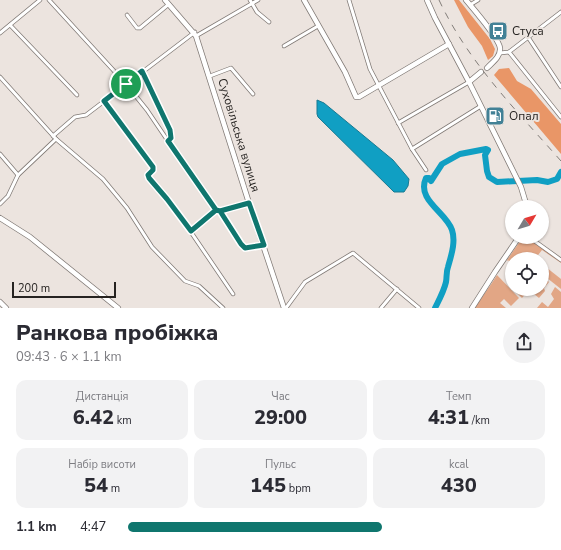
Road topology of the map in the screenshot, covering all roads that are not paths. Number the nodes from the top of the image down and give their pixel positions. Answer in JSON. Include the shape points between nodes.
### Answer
{"nodes":[{"id":1,"x":40,"y":0,"type":"edge"},
{"id":2,"x":50,"y":0,"type":"edge"},
{"id":3,"x":258,"y":0,"type":"edge"},
{"id":4,"x":304,"y":0,"type":"edge"},
{"id":5,"x":349,"y":0,"type":"edge"},
{"id":6,"x":427,"y":0,"type":"edge"},
{"id":7,"x":466,"y":0,"type":"edge"},
{"id":8,"x":478,"y":0,"type":"edge"},
{"id":9,"x":167,"y":2,"type":"edge"},
{"id":10,"x":251,"y":2,"type":"edge"},
{"id":11,"x":470,"y":5,"type":"junction"},
{"id":12,"x":561,"y":14,"type":"edge"},
{"id":13,"x":126,"y":15,"type":"dead end"},
{"id":14,"x":269,"y":22,"type":"dead end"},
{"id":15,"x":10,"y":25,"type":"junction"},
{"id":16,"x":318,"y":26,"type":"junction"},
{"id":17,"x":0,"y":33,"type":"edge"},
{"id":18,"x":195,"y":34,"type":"junction"},
{"id":19,"x":528,"y":37,"type":"junction"},
{"id":20,"x":449,"y":44,"type":"junction"},
{"id":21,"x":284,"y":46,"type":"dead end"},
{"id":22,"x":509,"y":52,"type":"junction"},
{"id":23,"x":500,"y":53,"type":"junction"},
{"id":24,"x":487,"y":68,"type":"dead end"},
{"id":25,"x":142,"y":71,"type":"junction"},
{"id":26,"x":481,"y":72,"type":"dead end"},
{"id":27,"x":210,"y":76,"type":"junction"},
{"id":28,"x":0,"y":77,"type":"edge"},
{"id":29,"x":469,"y":82,"type":"junction"},
{"id":30,"x":126,"y":84,"type":"junction"},
{"id":31,"x":377,"y":86,"type":"junction"},
{"id":32,"x":561,"y":87,"type":"edge"},
{"id":33,"x":253,"y":94,"type":"dead end"},
{"id":34,"x":77,"y":95,"type":"dead end"},
{"id":35,"x":104,"y":101,"type":"junction"},
{"id":36,"x":481,"y":106,"type":"junction"},
{"id":37,"x":561,"y":117,"type":"edge"},
{"id":38,"x":398,"y":123,"type":"junction"},
{"id":39,"x":54,"y":138,"type":"junction"},
{"id":40,"x":168,"y":141,"type":"junction"},
{"id":41,"x":412,"y":149,"type":"junction"},
{"id":42,"x":0,"y":154,"type":"edge"},
{"id":43,"x":426,"y":170,"type":"dead end"},
{"id":44,"x":18,"y":175,"type":"junction"},
{"id":45,"x":524,"y":200,"type":"edge"},
{"id":46,"x":249,"y":203,"type":"junction"},
{"id":47,"x":0,"y":204,"type":"edge"},
{"id":48,"x":218,"y":210,"type":"junction"},
{"id":49,"x":0,"y":218,"type":"edge"},
{"id":50,"x":191,"y":231,"type":"junction"},
{"id":51,"x":514,"y":244,"type":"edge"},
{"id":52,"x":539,"y":244,"type":"edge"},
{"id":53,"x":264,"y":245,"type":"junction"},
{"id":54,"x":561,"y":260,"type":"edge"},
{"id":55,"x":397,"y":289,"type":"junction"},
{"id":56,"x":233,"y":294,"type":"dead end"},
{"id":57,"x":0,"y":302,"type":"edge"},
{"id":58,"x":6,"y":308,"type":"edge"},
{"id":59,"x":118,"y":308,"type":"edge"},
{"id":60,"x":224,"y":308,"type":"edge"},
{"id":61,"x":285,"y":308,"type":"edge"},
{"id":62,"x":381,"y":308,"type":"edge"},
{"id":63,"x":419,"y":308,"type":"edge"},
{"id":64,"x":472,"y":308,"type":"edge"}],
"edges":[{"from":1,"to":15,"type":"street"},
{"from":2,"to":30,"type":"street"},
{"from":3,"to":10,"type":"street"},
{"from":4,"to":16,"type":"street"},
{"from":5,"to":31,"type":"street"},
{"from":6,"to":20,"type":"street"},
{"from":7,"to":11,"type":"street"},
{"from":8,"to":11,"type":"street"},
{"from":9,"to":13,"type":"street","via":[[140,28],[137,28]]},
{"from":9,"to":18,"type":"street","name":"Суховільська вулиця"},
{"from":10,"to":14,"type":"street","via":[[260,15]]},
{"from":10,"to":18,"type":"street"},
{"from":11,"to":23,"type":"street","via":[[499,42]]},
{"from":12,"to":19,"type":"street"},
{"from":15,"to":17,"type":"street"},
{"from":15,"to":34,"type":"street"},
{"from":16,"to":21,"type":"street"},
{"from":16,"to":31,"type":"street","via":[[345,72],[356,97]]},
{"from":18,"to":25,"type":"street"},
{"from":18,"to":27,"type":"street","name":"Суховільська вулиця"},
{"from":19,"to":22,"type":"street"},
{"from":19,"to":32,"type":"street"},
{"from":20,"to":29,"type":"street"},
{"from":20,"to":31,"type":"street"},
{"from":22,"to":23,"type":"street"},
{"from":22,"to":37,"type":"street"},
{"from":23,"to":24,"type":"street"},
{"from":25,"to":30,"type":"street"},
{"from":25,"to":40,"type":"street","via":[[170,130],[171,138]]},
{"from":26,"to":29,"type":"street"},
{"from":27,"to":33,"type":"street","via":[[231,68]]},
{"from":27,"to":46,"type":"street","name":"Суховільська вулиця"},
{"from":28,"to":39,"type":"street"},
{"from":29,"to":36,"type":"street"},
{"from":29,"to":38,"type":"street"},
{"from":30,"to":35,"type":"street"},
{"from":30,"to":40,"type":"street"},
{"from":31,"to":38,"type":"street"},
{"from":35,"to":39,"type":"street","via":[[86,115],[75,117]]},
{"from":35,"to":50,"type":"street","via":[[153,167],[149,178]]},
{"from":36,"to":41,"type":"street"},
{"from":36,"to":45,"type":"street","via":[[516,176]]},
{"from":38,"to":41,"type":"street"},
{"from":39,"to":44,"type":"street"},
{"from":39,"to":60,"type":"street","via":[[103,179],[127,208],[152,247],[185,281],[199,286]]},
{"from":40,"to":48,"type":"street"},
{"from":41,"to":43,"type":"street"},
{"from":42,"to":44,"type":"street"},
{"from":44,"to":47,"type":"street","via":[[12,191]]},
{"from":46,"to":48,"type":"street"},
{"from":46,"to":53,"type":"street","name":"Суховільська вулиця"},
{"from":48,"to":50,"type":"street"},
{"from":48,"to":53,"type":"street","via":[[242,246],[249,248]]},
{"from":49,"to":59,"type":"street","via":[[30,238]]},
{"from":50,"to":56,"type":"street"},
{"from":51,"to":64,"type":"street"},
{"from":52,"to":54,"type":"street"},
{"from":53,"to":61,"type":"street","name":"Суховільська вулиця"},
{"from":55,"to":61,"type":"street","via":[[353,253],[305,282]]},
{"from":55,"to":62,"type":"street"},
{"from":55,"to":63,"type":"street"},
{"from":57,"to":58,"type":"street"}]}
